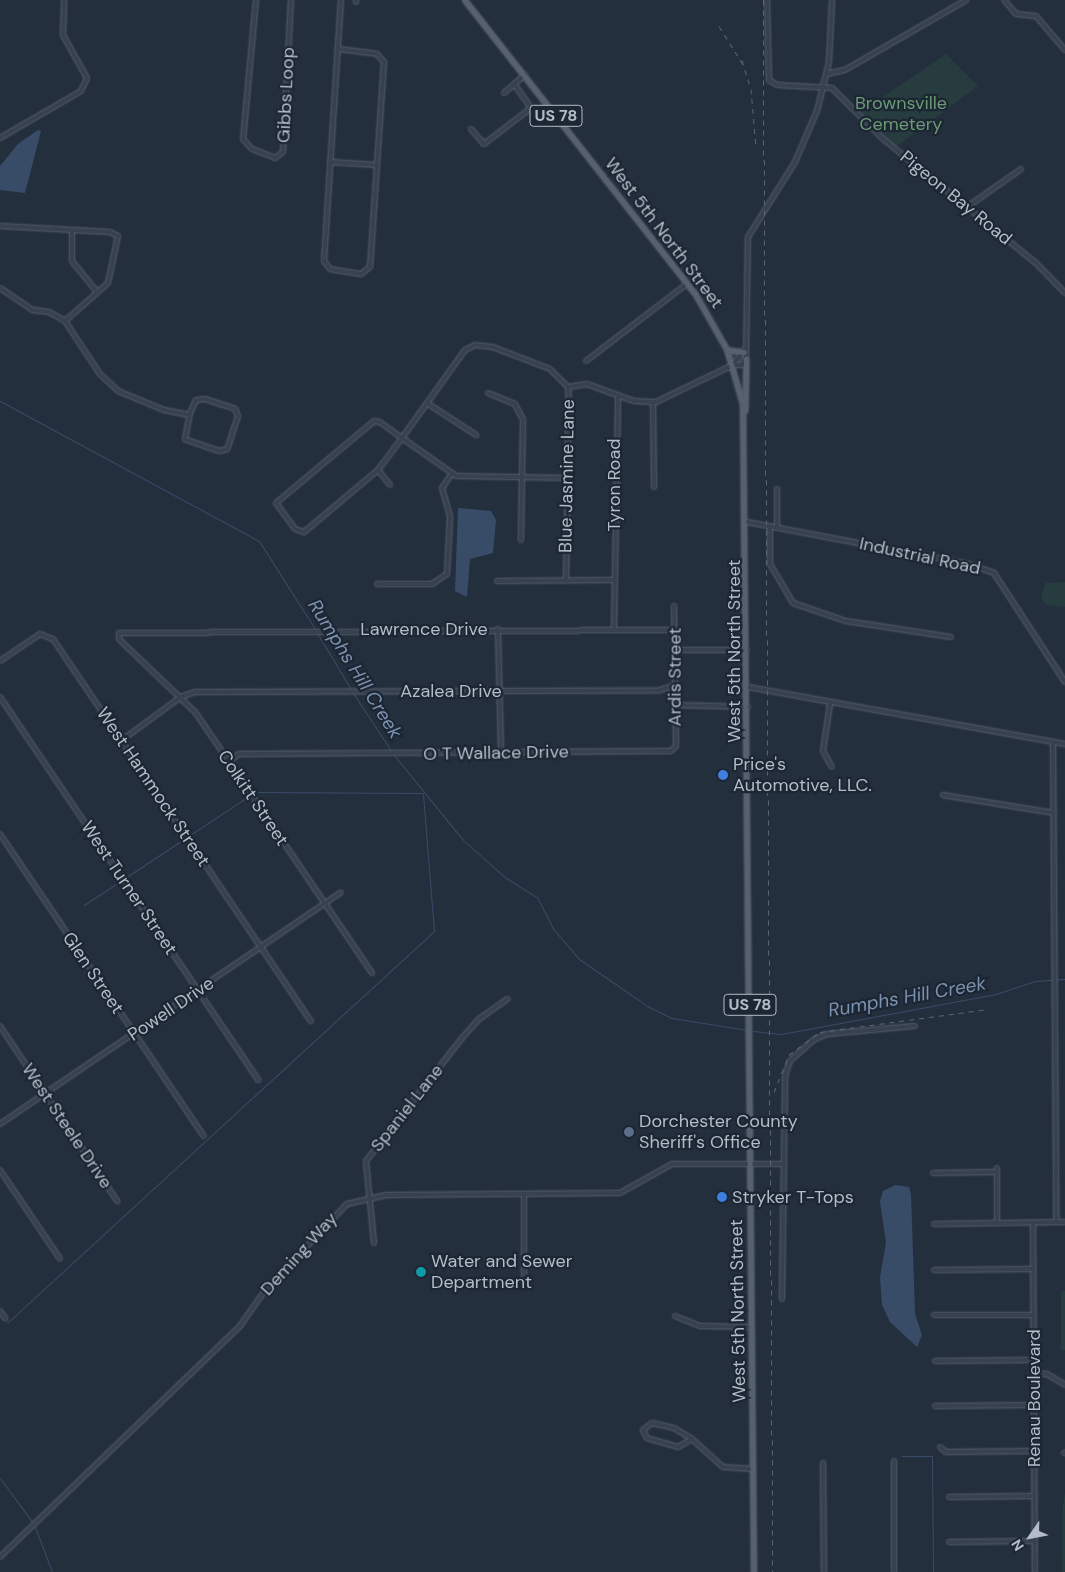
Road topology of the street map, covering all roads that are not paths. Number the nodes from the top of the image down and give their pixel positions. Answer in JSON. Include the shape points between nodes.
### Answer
{"nodes":[{"id":1,"x":64,"y":0,"type":"edge"},
{"id":2,"x":256,"y":0,"type":"edge"},
{"id":3,"x":291,"y":0,"type":"edge"},
{"id":4,"x":341,"y":0,"type":"edge"},
{"id":5,"x":464,"y":0,"type":"edge"},
{"id":6,"x":767,"y":0,"type":"edge"},
{"id":7,"x":832,"y":0,"type":"edge"},
{"id":8,"x":966,"y":0,"type":"edge"},
{"id":9,"x":1004,"y":0,"type":"edge"},
{"id":10,"x":338,"y":49,"type":"junction"},
{"id":11,"x":1065,"y":50,"type":"edge"},
{"id":12,"x":827,"y":74,"type":"junction"},
{"id":13,"x":524,"y":75,"type":"junction"},
{"id":14,"x":515,"y":85,"type":"junction"},
{"id":15,"x":824,"y":86,"type":"junction"},
{"id":16,"x":504,"y":93,"type":"dead end"},
{"id":17,"x":471,"y":129,"type":"dead end"},
{"id":18,"x":0,"y":138,"type":"edge"},
{"id":19,"x":330,"y":162,"type":"junction"},
{"id":20,"x":377,"y":165,"type":"junction"},
{"id":21,"x":1021,"y":169,"type":"dead end"},
{"id":22,"x":967,"y":207,"type":"junction"},
{"id":23,"x":0,"y":226,"type":"edge"},
{"id":24,"x":72,"y":231,"type":"junction"},
{"id":25,"x":688,"y":283,"type":"junction"},
{"id":26,"x":0,"y":288,"type":"edge"},
{"id":27,"x":97,"y":292,"type":"junction"},
{"id":28,"x":1065,"y":292,"type":"edge"},
{"id":29,"x":65,"y":321,"type":"junction"},
{"id":30,"x":746,"y":341,"type":"junction"},
{"id":31,"x":727,"y":349,"type":"junction"},
{"id":32,"x":744,"y":352,"type":"junction"},
{"id":33,"x":746,"y":359,"type":"junction"},
{"id":34,"x":586,"y":361,"type":"dead end"},
{"id":35,"x":733,"y":365,"type":"junction"},
{"id":36,"x":568,"y":387,"type":"junction"},
{"id":37,"x":488,"y":393,"type":"dead end"},
{"id":38,"x":618,"y":395,"type":"junction"},
{"id":39,"x":653,"y":402,"type":"junction"},
{"id":40,"x":427,"y":403,"type":"junction"},
{"id":41,"x":744,"y":412,"type":"junction"},
{"id":42,"x":189,"y":414,"type":"junction"},
{"id":43,"x":476,"y":435,"type":"dead end"},
{"id":44,"x":402,"y":438,"type":"junction"},
{"id":45,"x":378,"y":470,"type":"junction"},
{"id":46,"x":452,"y":473,"type":"junction"},
{"id":47,"x":522,"y":477,"type":"junction"},
{"id":48,"x":568,"y":478,"type":"junction"},
{"id":49,"x":390,"y":485,"type":"dead end"},
{"id":50,"x":654,"y":487,"type":"dead end"},
{"id":51,"x":777,"y":489,"type":"dead end"},
{"id":52,"x":747,"y":522,"type":"junction"},
{"id":53,"x":770,"y":527,"type":"junction"},
{"id":54,"x":777,"y":527,"type":"junction"},
{"id":55,"x":521,"y":540,"type":"dead end"},
{"id":56,"x":614,"y":578,"type":"junction"},
{"id":57,"x":566,"y":580,"type":"junction"},
{"id":58,"x":497,"y":581,"type":"dead end"},
{"id":59,"x":377,"y":584,"type":"dead end"},
{"id":60,"x":674,"y":606,"type":"dead end"},
{"id":61,"x":498,"y":629,"type":"junction"},
{"id":62,"x":614,"y":630,"type":"junction"},
{"id":63,"x":673,"y":630,"type":"junction"},
{"id":64,"x":118,"y":636,"type":"joint"},
{"id":65,"x":951,"y":637,"type":"dead end"},
{"id":66,"x":675,"y":650,"type":"junction"},
{"id":67,"x":748,"y":650,"type":"junction"},
{"id":68,"x":0,"y":661,"type":"edge"},
{"id":69,"x":1065,"y":682,"type":"edge"},
{"id":70,"x":676,"y":685,"type":"junction"},
{"id":71,"x":748,"y":687,"type":"junction"},
{"id":72,"x":498,"y":690,"type":"junction"},
{"id":73,"x":0,"y":697,"type":"edge"},
{"id":74,"x":181,"y":697,"type":"junction"},
{"id":75,"x":830,"y":704,"type":"junction"},
{"id":76,"x":676,"y":705,"type":"junction"},
{"id":77,"x":748,"y":707,"type":"junction"},
{"id":78,"x":122,"y":740,"type":"junction"},
{"id":79,"x":1053,"y":742,"type":"junction"},
{"id":80,"x":1065,"y":744,"type":"edge"},
{"id":81,"x":675,"y":748,"type":"joint"},
{"id":82,"x":501,"y":752,"type":"junction"},
{"id":83,"x":229,"y":762,"type":"junction"},
{"id":84,"x":832,"y":767,"type":"dead end"},
{"id":85,"x":943,"y":795,"type":"dead end"},
{"id":86,"x":1054,"y":813,"type":"junction"},
{"id":87,"x":0,"y":834,"type":"edge"},
{"id":88,"x":341,"y":892,"type":"dead end"},
{"id":89,"x":325,"y":905,"type":"junction"},
{"id":90,"x":261,"y":948,"type":"junction"},
{"id":91,"x":372,"y":973,"type":"dead end"},
{"id":92,"x":198,"y":991,"type":"junction"},
{"id":93,"x":508,"y":999,"type":"dead end"},
{"id":94,"x":311,"y":1021,"type":"dead end"},
{"id":95,"x":0,"y":1026,"type":"edge"},
{"id":96,"x":915,"y":1026,"type":"dead end"},
{"id":97,"x":134,"y":1034,"type":"junction"},
{"id":98,"x":258,"y":1080,"type":"dead end"},
{"id":99,"x":45,"y":1094,"type":"junction"},
{"id":100,"x":0,"y":1124,"type":"edge"},
{"id":101,"x":204,"y":1136,"type":"dead end"},
{"id":102,"x":750,"y":1163,"type":"junction"},
{"id":103,"x":784,"y":1164,"type":"junction"},
{"id":104,"x":0,"y":1170,"type":"edge"},
{"id":105,"x":933,"y":1172,"type":"dead end"},
{"id":106,"x":524,"y":1194,"type":"junction"},
{"id":107,"x":369,"y":1197,"type":"junction"},
{"id":108,"x":117,"y":1201,"type":"dead end"},
{"id":109,"x":1056,"y":1222,"type":"junction"},
{"id":110,"x":1065,"y":1222,"type":"edge"},
{"id":111,"x":997,"y":1223,"type":"junction"},
{"id":112,"x":1033,"y":1223,"type":"junction"},
{"id":113,"x":934,"y":1224,"type":"dead end"},
{"id":114,"x":374,"y":1243,"type":"dead end"},
{"id":115,"x":60,"y":1259,"type":"dead end"},
{"id":116,"x":1033,"y":1269,"type":"junction"},
{"id":117,"x":934,"y":1270,"type":"dead end"},
{"id":118,"x":524,"y":1285,"type":"dead end"},
{"id":119,"x":782,"y":1298,"type":"dead end"},
{"id":120,"x":0,"y":1312,"type":"edge"},
{"id":121,"x":934,"y":1315,"type":"dead end"},
{"id":122,"x":1033,"y":1315,"type":"junction"},
{"id":123,"x":675,"y":1316,"type":"dead end"},
{"id":124,"x":5,"y":1318,"type":"dead end"},
{"id":125,"x":751,"y":1327,"type":"junction"},
{"id":126,"x":1034,"y":1360,"type":"junction"},
{"id":127,"x":935,"y":1361,"type":"dead end"},
{"id":128,"x":1034,"y":1373,"type":"junction"},
{"id":129,"x":1065,"y":1385,"type":"edge"},
{"id":130,"x":1033,"y":1405,"type":"junction"},
{"id":131,"x":935,"y":1406,"type":"dead end"},
{"id":132,"x":692,"y":1439,"type":"junction"},
{"id":133,"x":940,"y":1447,"type":"dead end"},
{"id":134,"x":1034,"y":1451,"type":"junction"},
{"id":135,"x":894,"y":1461,"type":"dead end"},
{"id":136,"x":823,"y":1463,"type":"dead end"},
{"id":137,"x":753,"y":1469,"type":"junction"},
{"id":138,"x":1034,"y":1496,"type":"junction"},
{"id":139,"x":949,"y":1497,"type":"dead end"},
{"id":140,"x":949,"y":1542,"type":"dead end"},
{"id":141,"x":1034,"y":1542,"type":"junction"},
{"id":142,"x":0,"y":1557,"type":"edge"},
{"id":143,"x":754,"y":1572,"type":"edge"},
{"id":144,"x":824,"y":1572,"type":"edge"},
{"id":145,"x":894,"y":1572,"type":"edge"},
{"id":146,"x":1035,"y":1572,"type":"edge"}],
"edges":[{"from":1,"to":18,"type":"street","via":[[63,34],[87,78],[81,91]]},
{"from":2,"to":3,"type":"street","name":"Gibbs Loop","via":[[243,136],[247,146],[275,158],[284,152]]},
{"from":4,"to":10,"type":"street"},
{"from":5,"to":13,"type":"main road","name":"West 5th North Street","number":"US 78"},
{"from":6,"to":15,"type":"street","via":[[769,80],[777,85]]},
{"from":7,"to":12,"type":"street"},
{"from":8,"to":12,"type":"street","via":[[845,70]]},
{"from":9,"to":11,"type":"street","via":[[1016,14],[1036,16]]},
{"from":10,"to":19,"type":"street"},
{"from":10,"to":20,"type":"street","via":[[382,58]]},
{"from":12,"to":15,"type":"street"},
{"from":13,"to":14,"type":"street"},
{"from":13,"to":25,"type":"main road","name":"West 5th North Street","number":"US 78"},
{"from":14,"to":16,"type":"street"},
{"from":14,"to":17,"type":"street","via":[[531,108],[484,144]]},
{"from":15,"to":22,"type":"street","name":"Pigeon Bay Road","via":[[843,97],[882,138]]},
{"from":15,"to":30,"type":"street","via":[[801,150],[748,237]]},
{"from":19,"to":20,"type":"street"},
{"from":19,"to":20,"type":"street","via":[[324,261],[330,269],[361,274],[370,267]]},
{"from":21,"to":22,"type":"street"},
{"from":22,"to":28,"type":"street","name":"Pigeon Bay Road"},
{"from":23,"to":24,"type":"street"},
{"from":24,"to":27,"type":"street","via":[[72,261]]},
{"from":24,"to":27,"type":"street","via":[[110,232],[118,236],[108,283]]},
{"from":25,"to":31,"type":"main road","name":"West 5th North Street","number":"US 78"},
{"from":25,"to":34,"type":"street"},
{"from":26,"to":29,"type":"street","via":[[33,310],[49,312]]},
{"from":27,"to":29,"type":"street"},
{"from":29,"to":42,"type":"street","via":[[100,374],[118,391],[164,410]]},
{"from":30,"to":32,"type":"street"},
{"from":30,"to":33,"type":"street"},
{"from":31,"to":32,"type":"main road"},
{"from":31,"to":35,"type":"main road","name":"West 5th North Street","number":"US 78"},
{"from":32,"to":35,"type":"street"},
{"from":33,"to":35,"type":"street"},
{"from":33,"to":41,"type":"main road"},
{"from":35,"to":39,"type":"street"},
{"from":35,"to":41,"type":"main road","name":"West 5th North Street","number":"US 78"},
{"from":36,"to":38,"type":"street","via":[[587,384]]},
{"from":36,"to":40,"type":"street","name":"Blue Jasmine Lane","via":[[550,369],[474,343],[465,350]]},
{"from":36,"to":48,"type":"street","name":"Blue Jasmine Lane"},
{"from":37,"to":47,"type":"street","via":[[515,404],[522,414]]},
{"from":38,"to":39,"type":"street"},
{"from":38,"to":56,"type":"street","name":"Tyron Road"},
{"from":39,"to":50,"type":"street"},
{"from":40,"to":43,"type":"street"},
{"from":40,"to":44,"type":"street","name":"Blue Jasmine Lane"},
{"from":41,"to":52,"type":"main road","name":"West 5th North Street","number":"US 78"},
{"from":42,"to":42,"type":"street","via":[[186,439],[218,451],[227,449],[238,416],[235,409],[196,400]]},
{"from":44,"to":45,"type":"street","name":"Blue Jasmine Lane"},
{"from":44,"to":45,"type":"street","name":"Blue Jasmine Lane","via":[[380,422],[368,423],[278,499],[276,507],[295,529],[304,532]]},
{"from":44,"to":46,"type":"street"},
{"from":45,"to":49,"type":"street"},
{"from":46,"to":47,"type":"street"},
{"from":46,"to":59,"type":"street","via":[[442,488],[450,516],[447,574],[432,584]]},
{"from":47,"to":48,"type":"street"},
{"from":47,"to":55,"type":"street"},
{"from":48,"to":57,"type":"street","name":"Blue Jasmine Lane"},
{"from":51,"to":54,"type":"street"},
{"from":52,"to":53,"type":"street","name":"Industrial Road"},
{"from":52,"to":67,"type":"main road","name":"West 5th North Street","number":"US 78"},
{"from":53,"to":54,"type":"street","name":"Industrial Road"},
{"from":53,"to":65,"type":"street","via":[[770,564],[794,602],[846,621]]},
{"from":54,"to":69,"type":"street","name":"Industrial Road","via":[[969,564],[994,573]]},
{"from":56,"to":57,"type":"street"},
{"from":56,"to":62,"type":"street","name":"Tyron Road"},
{"from":57,"to":58,"type":"street"},
{"from":60,"to":63,"type":"street","name":"Ardis Street"},
{"from":61,"to":62,"type":"street","name":"Lawrence Drive"},
{"from":61,"to":64,"type":"street","name":"Lawrence Drive","via":[[140,631],[121,632]]},
{"from":61,"to":72,"type":"street"},
{"from":62,"to":63,"type":"street","name":"Lawrence Drive"},
{"from":63,"to":66,"type":"street","name":"Ardis Street"},
{"from":64,"to":74,"type":"street","name":"Colkitt Street"},
{"from":66,"to":67,"type":"street"},
{"from":66,"to":70,"type":"street","name":"Ardis Street"},
{"from":67,"to":71,"type":"main road","name":"West 5th North Street","number":"US 78"},
{"from":68,"to":78,"type":"street","name":"West Hammock Street","via":[[40,634],[53,639]]},
{"from":70,"to":72,"type":"street","name":"Azalea Drive","via":[[660,690]]},
{"from":70,"to":76,"type":"street","name":"Ardis Street"},
{"from":71,"to":75,"type":"street"},
{"from":71,"to":77,"type":"main road","name":"West 5th North Street","number":"US 78"},
{"from":72,"to":74,"type":"street","name":"Azalea Drive","via":[[200,692]]},
{"from":72,"to":82,"type":"street"},
{"from":73,"to":92,"type":"street","name":"West Turner Street"},
{"from":74,"to":78,"type":"street","name":"Azalea Drive"},
{"from":74,"to":83,"type":"street","name":"Colkitt Street"},
{"from":75,"to":79,"type":"street"},
{"from":75,"to":84,"type":"street","via":[[823,751]]},
{"from":76,"to":77,"type":"street"},
{"from":76,"to":81,"type":"street","name":"Ardis Street"},
{"from":77,"to":102,"type":"main road","name":"West 5th North Street","number":"US 78"},
{"from":78,"to":90,"type":"street","name":"West Hammock Street"},
{"from":79,"to":80,"type":"street"},
{"from":79,"to":86,"type":"street"},
{"from":81,"to":82,"type":"street","name":"O T Wallace Drive","via":[[663,752]]},
{"from":82,"to":83,"type":"street","name":"O T Wallace Drive","via":[[240,754]]},
{"from":83,"to":89,"type":"street","name":"Colkitt Street"},
{"from":85,"to":86,"type":"street"},
{"from":86,"to":109,"type":"street"},
{"from":87,"to":97,"type":"street","name":"Glen Street"},
{"from":88,"to":89,"type":"street","name":"Powell Drive"},
{"from":89,"to":90,"type":"street","name":"Powell Drive"},
{"from":89,"to":91,"type":"street","name":"Colkitt Street"},
{"from":90,"to":92,"type":"street","name":"Powell Drive"},
{"from":90,"to":94,"type":"street","name":"West Hammock Street"},
{"from":92,"to":97,"type":"street","name":"Powell Drive"},
{"from":92,"to":98,"type":"street","name":"West Turner Street"},
{"from":93,"to":107,"type":"street","name":"Spaniel Lane","via":[[479,1018],[370,1154],[364,1172]]},
{"from":95,"to":99,"type":"street","name":"West Steele Drive"},
{"from":96,"to":103,"type":"street","via":[[827,1034],[798,1052],[785,1076]]},
{"from":97,"to":99,"type":"street","name":"Powell Drive"},
{"from":97,"to":101,"type":"street","name":"Glen Street"},
{"from":99,"to":100,"type":"street","name":"Powell Drive"},
{"from":99,"to":108,"type":"street","name":"West Steele Drive"},
{"from":102,"to":103,"type":"street","name":"Deming Way"},
{"from":102,"to":106,"type":"street","name":"Deming Way","via":[[672,1164],[620,1193]]},
{"from":102,"to":125,"type":"main road","name":"West 5th North Street","number":"US 78"},
{"from":103,"to":119,"type":"street"},
{"from":104,"to":115,"type":"street"},
{"from":105,"to":111,"type":"street","via":[[997,1170]]},
{"from":106,"to":107,"type":"street","name":"Deming Way"},
{"from":106,"to":118,"type":"street"},
{"from":107,"to":114,"type":"street","name":"Spaniel Lane"},
{"from":107,"to":142,"type":"street","name":"Deming Way","via":[[334,1213],[309,1248],[266,1289],[240,1326]]},
{"from":109,"to":110,"type":"street"},
{"from":109,"to":112,"type":"street"},
{"from":111,"to":112,"type":"street"},
{"from":111,"to":113,"type":"street"},
{"from":112,"to":116,"type":"street","name":"Renau Boulevard"},
{"from":116,"to":117,"type":"street"},
{"from":116,"to":122,"type":"street","name":"Renau Boulevard"},
{"from":120,"to":124,"type":"street"},
{"from":121,"to":122,"type":"street"},
{"from":122,"to":126,"type":"street","name":"Renau Boulevard"},
{"from":123,"to":125,"type":"street","via":[[694,1326]]},
{"from":125,"to":137,"type":"main road","name":"West 5th North Street","number":"US 78"},
{"from":126,"to":127,"type":"street"},
{"from":126,"to":128,"type":"street","name":"Renau Boulevard"},
{"from":128,"to":129,"type":"street","via":[[1046,1374]]},
{"from":128,"to":130,"type":"street","name":"Renau Boulevard"},
{"from":130,"to":131,"type":"street"},
{"from":130,"to":134,"type":"street","name":"Renau Boulevard"},
{"from":132,"to":132,"type":"street","via":[[662,1424],[649,1424],[643,1430],[647,1438],[678,1447]]},
{"from":132,"to":137,"type":"street","via":[[722,1467]]},
{"from":133,"to":134,"type":"street","via":[[946,1452]]},
{"from":134,"to":138,"type":"street","name":"Renau Boulevard"},
{"from":135,"to":145,"type":"street"},
{"from":136,"to":144,"type":"street"},
{"from":137,"to":143,"type":"main road","name":"West 5th North Street","number":"US 78"},
{"from":138,"to":139,"type":"street"},
{"from":138,"to":141,"type":"street","name":"Renau Boulevard"},
{"from":140,"to":141,"type":"street"},
{"from":141,"to":146,"type":"street","name":"Renau Boulevard"}]}
